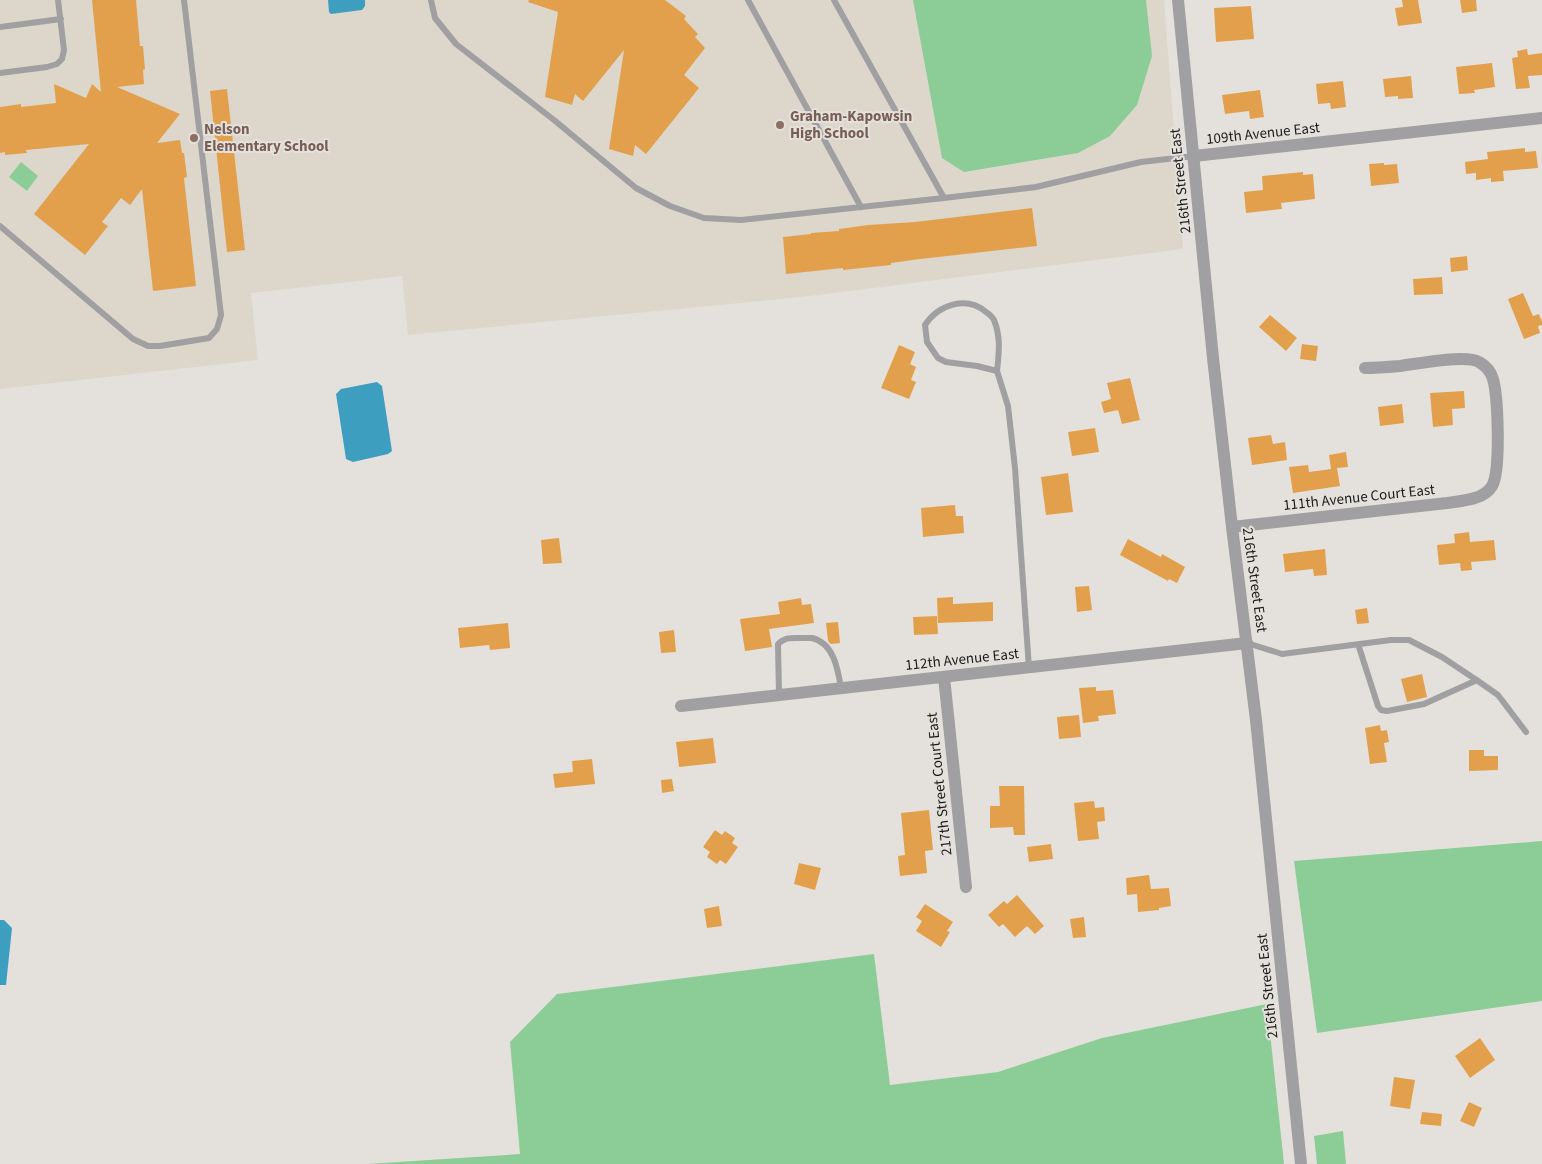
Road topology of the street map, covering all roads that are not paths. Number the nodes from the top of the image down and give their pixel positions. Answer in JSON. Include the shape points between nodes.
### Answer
{"nodes":[{"id":1,"x":58,"y":0,"type":"edge"},
{"id":2,"x":184,"y":0,"type":"edge"},
{"id":3,"x":431,"y":0,"type":"edge"},
{"id":4,"x":748,"y":0,"type":"edge"},
{"id":5,"x":834,"y":0,"type":"edge"},
{"id":6,"x":1178,"y":0,"type":"edge"},
{"id":7,"x":61,"y":19,"type":"junction"},
{"id":8,"x":0,"y":27,"type":"edge"},
{"id":9,"x":0,"y":73,"type":"edge"},
{"id":10,"x":1542,"y":118,"type":"edge"},
{"id":11,"x":1194,"y":156,"type":"junction"},
{"id":12,"x":944,"y":198,"type":"junction"},
{"id":13,"x":861,"y":207,"type":"junction"},
{"id":14,"x":0,"y":226,"type":"edge"},
{"id":15,"x":1365,"y":368,"type":"dead end"},
{"id":16,"x":997,"y":371,"type":"junction"},
{"id":17,"x":1232,"y":527,"type":"junction"},
{"id":18,"x":1247,"y":643,"type":"junction"},
{"id":19,"x":1358,"y":644,"type":"junction"},
{"id":20,"x":1029,"y":668,"type":"junction"},
{"id":21,"x":944,"y":677,"type":"junction"},
{"id":22,"x":1477,"y":680,"type":"junction"},
{"id":23,"x":841,"y":688,"type":"junction"},
{"id":24,"x":779,"y":695,"type":"junction"},
{"id":25,"x":681,"y":706,"type":"dead end"},
{"id":26,"x":1526,"y":732,"type":"dead end"},
{"id":27,"x":966,"y":887,"type":"dead end"},
{"id":28,"x":1301,"y":1164,"type":"edge"}],
"edges":[{"from":1,"to":7,"type":"lane"},
{"from":2,"to":14,"type":"lane","via":[[221,315],[217,329],[208,338],[160,346],[148,346],[133,339]]},
{"from":3,"to":13,"type":"lane","name":"109th Avenue East","via":[[435,18],[456,44],[636,188],[670,206],[704,218],[741,220]]},
{"from":4,"to":13,"type":"lane"},
{"from":5,"to":12,"type":"lane"},
{"from":6,"to":11,"type":"street","name":"216th Street East"},
{"from":7,"to":8,"type":"lane"},
{"from":7,"to":9,"type":"lane","via":[[64,50],[57,64]]},
{"from":10,"to":11,"type":"street","name":"109th Avenue East"},
{"from":11,"to":12,"type":"lane","name":"109th Avenue East","via":[[1140,162],[1036,186]]},
{"from":11,"to":17,"type":"street","name":"216th Street East"},
{"from":12,"to":13,"type":"lane","name":"109th Avenue East"},
{"from":15,"to":17,"type":"street","name":"111th Avenue Court East","via":[[1466,359],[1477,360],[1487,367],[1493,378],[1498,426],[1495,477],[1488,491],[1477,498],[1447,504]]},
{"from":16,"to":16,"type":"lane","via":[[938,358],[927,342],[925,325],[945,308],[962,302],[979,306],[993,318],[999,336]]},
{"from":16,"to":20,"type":"lane","via":[[1008,406],[1015,468]]},
{"from":17,"to":18,"type":"street","name":"216th Street East"},
{"from":18,"to":19,"type":"lane","via":[[1282,654]]},
{"from":18,"to":20,"type":"street","name":"112th Avenue East"},
{"from":18,"to":28,"type":"street","name":"216th Street East"},
{"from":19,"to":22,"type":"lane","via":[[1409,640]]},
{"from":19,"to":22,"type":"lane","via":[[1381,710],[1424,704]]},
{"from":20,"to":21,"type":"street","name":"112th Avenue East"},
{"from":21,"to":23,"type":"street","name":"112th Avenue East"},
{"from":21,"to":27,"type":"street","name":"217th Street Court East"},
{"from":22,"to":26,"type":"lane","via":[[1498,695]]},
{"from":23,"to":24,"type":"street","name":"112th Avenue East"},
{"from":23,"to":24,"type":"lane","via":[[838,666],[824,645],[814,638],[789,638],[778,644]]},
{"from":24,"to":25,"type":"street","name":"112th Avenue East"}]}
